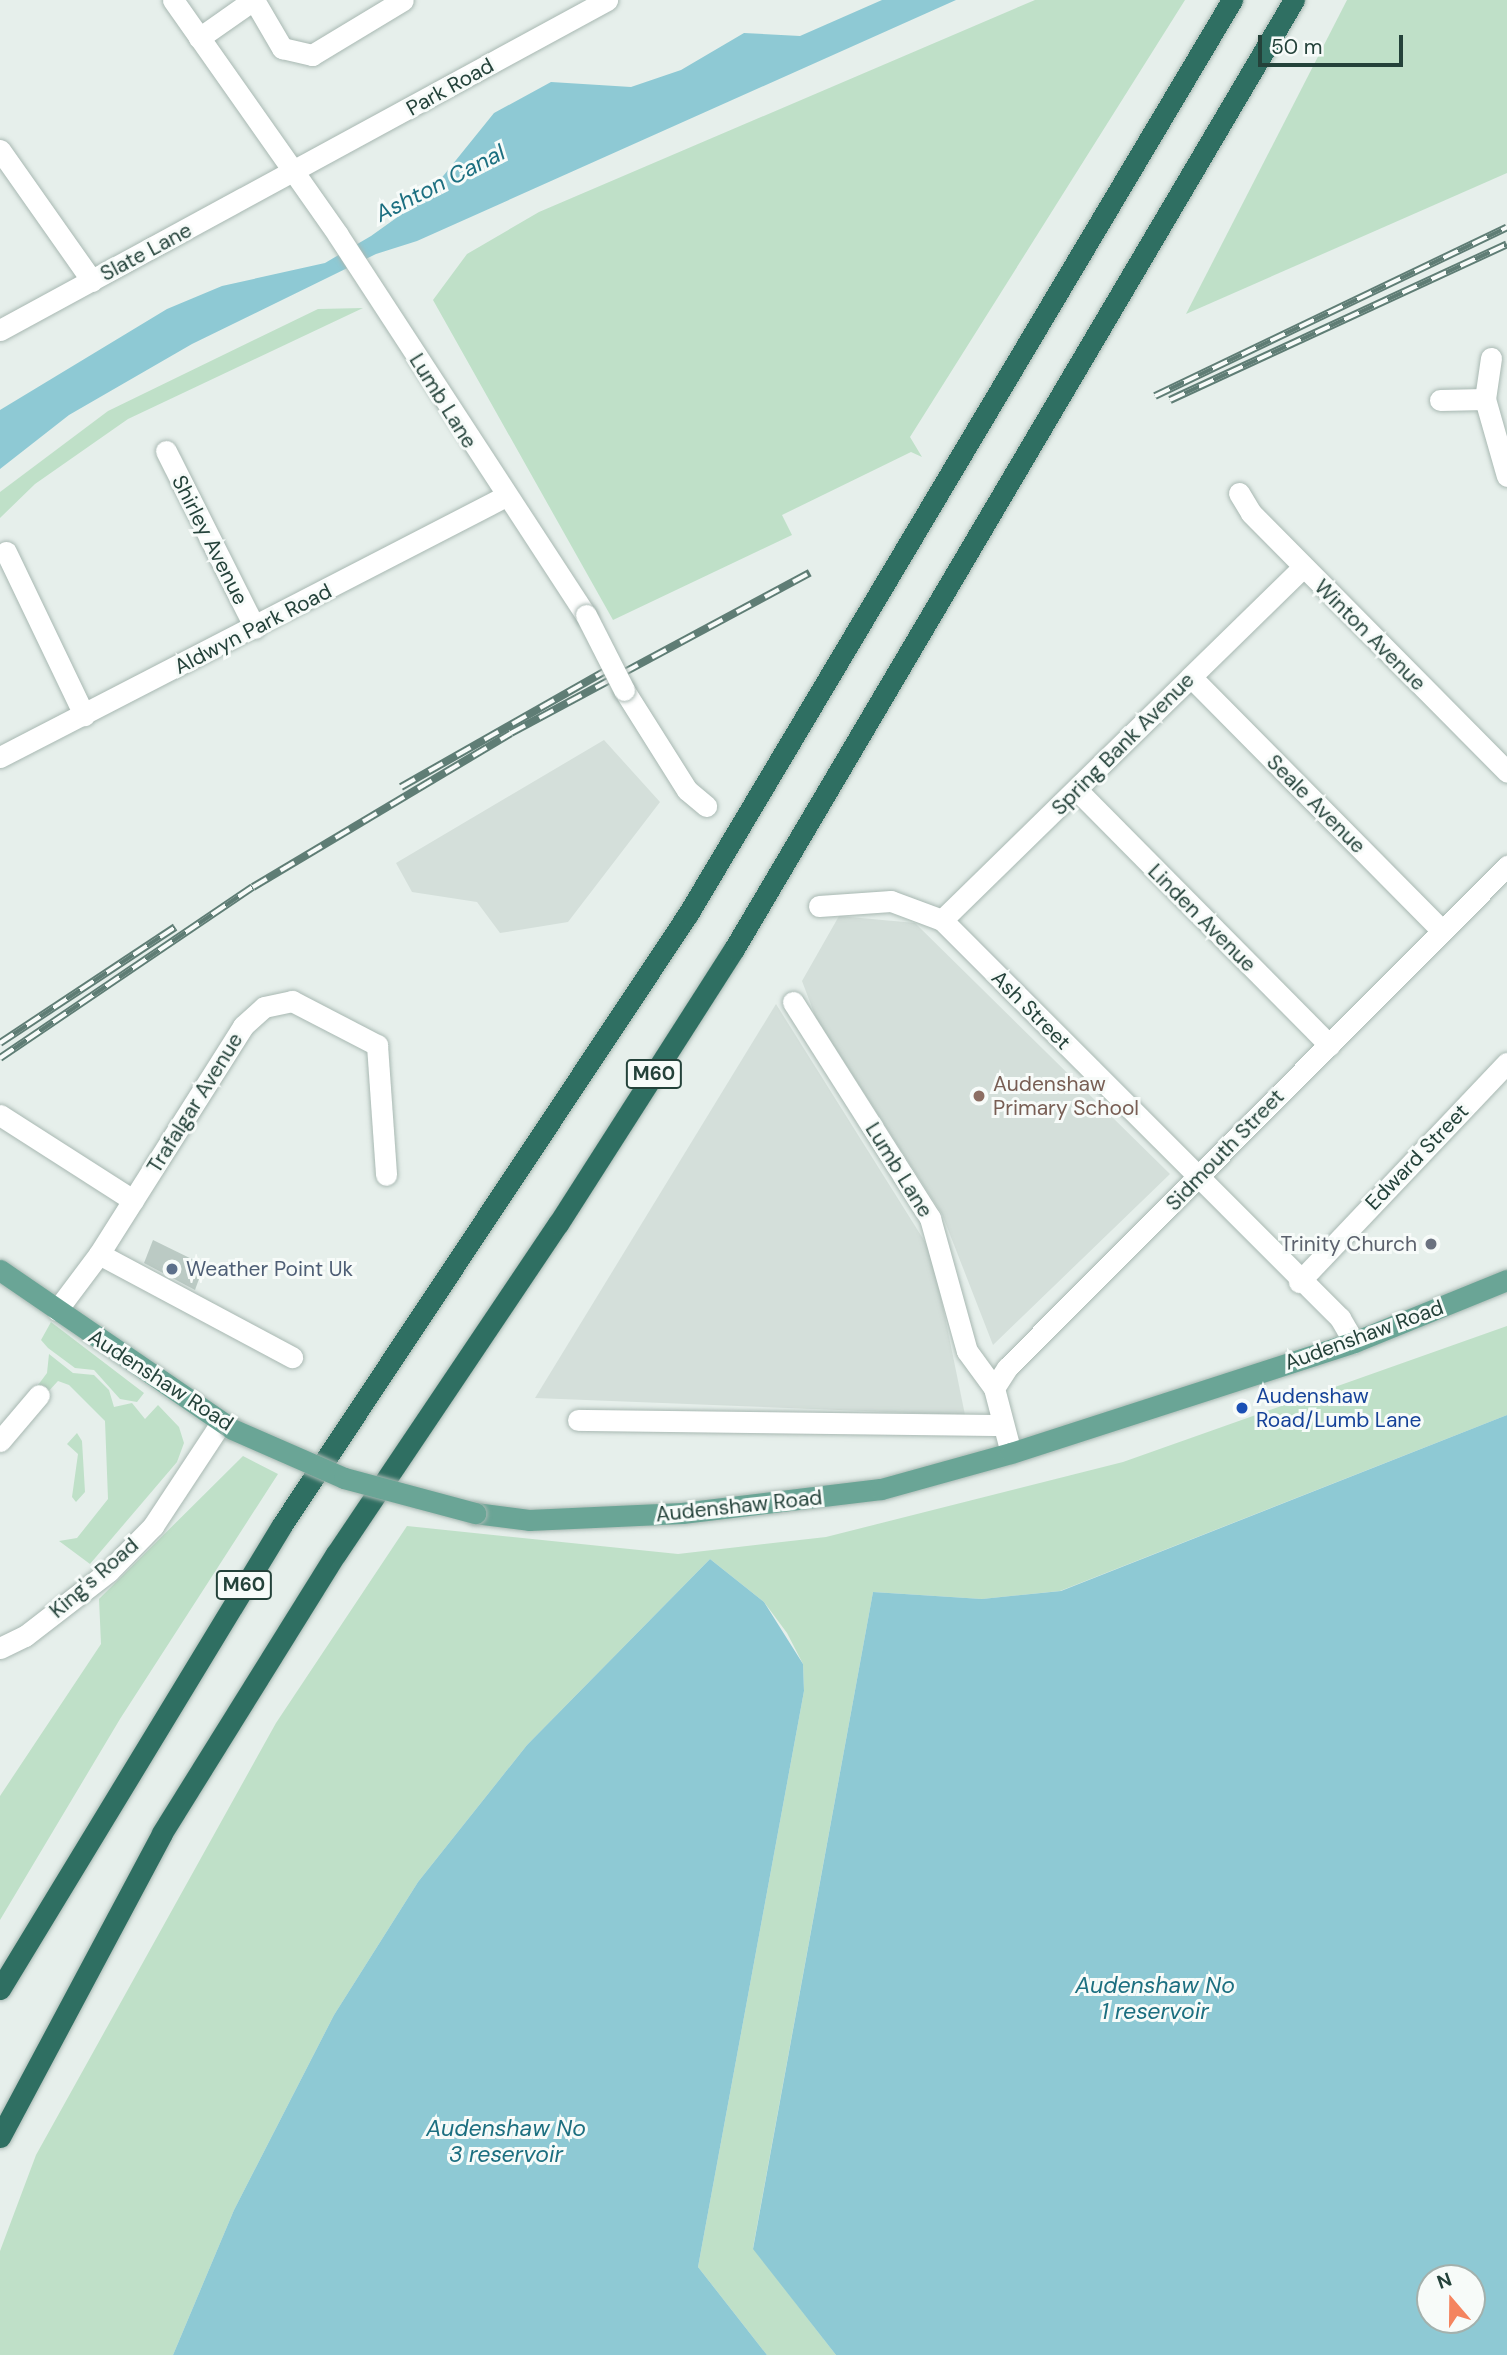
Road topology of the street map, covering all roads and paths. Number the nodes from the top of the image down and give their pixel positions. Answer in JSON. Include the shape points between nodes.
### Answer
{"nodes":[{"id":1,"x":173,"y":0,"type":"edge"},
{"id":2,"x":254,"y":0,"type":"edge"},
{"id":3,"x":402,"y":0,"type":"edge"},
{"id":4,"x":607,"y":0,"type":"edge"},
{"id":5,"x":1231,"y":0,"type":"edge"},
{"id":6,"x":1294,"y":0,"type":"edge"},
{"id":7,"x":199,"y":38,"type":"junction"},
{"id":8,"x":0,"y":150,"type":"edge"},
{"id":9,"x":293,"y":175,"type":"junction"},
{"id":10,"x":92,"y":281,"type":"junction"},
{"id":11,"x":0,"y":330,"type":"edge"},
{"id":12,"x":1491,"y":358,"type":"dead end"},
{"id":13,"x":1485,"y":399,"type":"junction"},
{"id":14,"x":1440,"y":400,"type":"dead end"},
{"id":15,"x":166,"y":451,"type":"dead end"},
{"id":16,"x":1507,"y":476,"type":"edge"},
{"id":17,"x":1239,"y":493,"type":"dead end"},
{"id":18,"x":504,"y":497,"type":"junction"},
{"id":19,"x":6,"y":552,"type":"dead end"},
{"id":20,"x":1303,"y":567,"type":"junction"},
{"id":21,"x":255,"y":628,"type":"junction"},
{"id":22,"x":1191,"y":677,"type":"junction"},
{"id":23,"x":84,"y":715,"type":"junction"},
{"id":24,"x":0,"y":757,"type":"edge"},
{"id":25,"x":1507,"y":772,"type":"edge"},
{"id":26,"x":1077,"y":790,"type":"junction"},
{"id":27,"x":706,"y":806,"type":"dead end"},
{"id":28,"x":1507,"y":866,"type":"edge"},
{"id":29,"x":819,"y":906,"type":"dead end"},
{"id":30,"x":942,"y":920,"type":"junction"},
{"id":31,"x":1442,"y":931,"type":"junction"},
{"id":32,"x":793,"y":1002,"type":"dead end"},
{"id":33,"x":1329,"y":1045,"type":"junction"},
{"id":34,"x":1507,"y":1063,"type":"edge"},
{"id":35,"x":0,"y":1115,"type":"edge"},
{"id":36,"x":386,"y":1175,"type":"dead end"},
{"id":37,"x":1198,"y":1177,"type":"junction"},
{"id":38,"x":133,"y":1200,"type":"junction"},
{"id":39,"x":99,"y":1254,"type":"junction"},
{"id":40,"x":0,"y":1270,"type":"edge"},
{"id":41,"x":1507,"y":1280,"type":"edge"},
{"id":42,"x":1299,"y":1282,"type":"junction"},
{"id":43,"x":57,"y":1310,"type":"junction"},
{"id":44,"x":1354,"y":1342,"type":"junction"},
{"id":45,"x":292,"y":1357,"type":"dead end"},
{"id":46,"x":994,"y":1388,"type":"junction"},
{"id":47,"x":39,"y":1395,"type":"dead end"},
{"id":48,"x":578,"y":1420,"type":"dead end"},
{"id":49,"x":1003,"y":1425,"type":"junction"},
{"id":50,"x":227,"y":1426,"type":"junction"},
{"id":51,"x":0,"y":1441,"type":"edge"},
{"id":52,"x":1011,"y":1453,"type":"junction"},
{"id":53,"x":0,"y":1648,"type":"edge"},
{"id":54,"x":0,"y":1989,"type":"edge"},
{"id":55,"x":0,"y":2137,"type":"edge"}],
"edges":[{"from":1,"to":7,"type":"street","name":"Lumb Lane"},
{"from":2,"to":3,"type":"street","via":[[282,48],[312,55]]},
{"from":2,"to":7,"type":"street"},
{"from":4,"to":9,"type":"street","name":"Park Road"},
{"from":5,"to":54,"type":"highway","number":"M60","via":[[688,914],[267,1548]]},
{"from":6,"to":55,"type":"highway","number":"M60","via":[[734,949],[558,1224],[336,1554],[169,1822],[61,2015]]},
{"from":7,"to":9,"type":"street","name":"Lumb Lane"},
{"from":8,"to":10,"type":"street"},
{"from":9,"to":10,"type":"street","name":"Slate Lane"},
{"from":9,"to":18,"type":"street","name":"Lumb Lane","via":[[338,235]]},
{"from":10,"to":11,"type":"street","name":"Slate Lane"},
{"from":12,"to":13,"type":"street"},
{"from":13,"to":14,"type":"street"},
{"from":13,"to":16,"type":"street"},
{"from":15,"to":21,"type":"street","name":"Shirley Avenue"},
{"from":17,"to":20,"type":"street","name":"Winton Avenue"},
{"from":18,"to":21,"type":"street","name":"Aldwyn Park Road"},
{"from":18,"to":27,"type":"street","name":"Lumb Lane","bridge":true,"via":[[586,615],[624,690],[687,790]]},
{"from":19,"to":23,"type":"street"},
{"from":20,"to":22,"type":"street","name":"Spring Bank Avenue"},
{"from":20,"to":25,"type":"street","name":"Winton Avenue"},
{"from":21,"to":23,"type":"street","name":"Aldwyn Park Road"},
{"from":22,"to":26,"type":"street","name":"Spring Bank Avenue"},
{"from":22,"to":31,"type":"street","name":"Seale Avenue"},
{"from":23,"to":24,"type":"street","name":"Aldwyn Park Road"},
{"from":26,"to":30,"type":"street","name":"Spring Bank Avenue"},
{"from":26,"to":33,"type":"street","name":"Linden Avenue"},
{"from":28,"to":31,"type":"street","name":"Sidmouth Street"},
{"from":29,"to":30,"type":"street","name":"Ash Street","via":[[891,901]]},
{"from":30,"to":37,"type":"street","name":"Ash Street"},
{"from":31,"to":33,"type":"street","name":"Sidmouth Street"},
{"from":32,"to":46,"type":"street","name":"Lumb Lane","via":[[930,1218],[967,1351]]},
{"from":33,"to":37,"type":"street","name":"Sidmouth Street"},
{"from":34,"to":42,"type":"street","name":"Edward Street"},
{"from":35,"to":38,"type":"street"},
{"from":36,"to":38,"type":"street","name":"Trafalgar Avenue","via":[[377,1045],[292,1001],[264,1007],[243,1026]]},
{"from":37,"to":42,"type":"street","name":"Ash Street"},
{"from":37,"to":46,"type":"street","name":"Sidmouth Street"},
{"from":38,"to":39,"type":"street","name":"Trafalgar Avenue"},
{"from":39,"to":43,"type":"street","name":"Trafalgar Avenue"},
{"from":39,"to":45,"type":"street"},
{"from":40,"to":43,"type":"main road","name":"Audenshaw Road"},
{"from":41,"to":44,"type":"main road","name":"Audenshaw Road"},
{"from":42,"to":44,"type":"street","name":"Ash Street","via":[[1340,1318]]},
{"from":43,"to":50,"type":"main road","name":"Audenshaw Road"},
{"from":44,"to":52,"type":"main road","name":"Audenshaw Road"},
{"from":46,"to":49,"type":"street"},
{"from":47,"to":51,"type":"street"},
{"from":48,"to":49,"type":"street"},
{"from":49,"to":52,"type":"street"},
{"from":50,"to":52,"type":"main road","name":"Audenshaw Road","bridge":true,"via":[[344,1478],[475,1513],[529,1520],[761,1506],[881,1489]]},
{"from":50,"to":53,"type":"street","name":"King's Road","via":[[144,1535],[109,1571]]}]}
